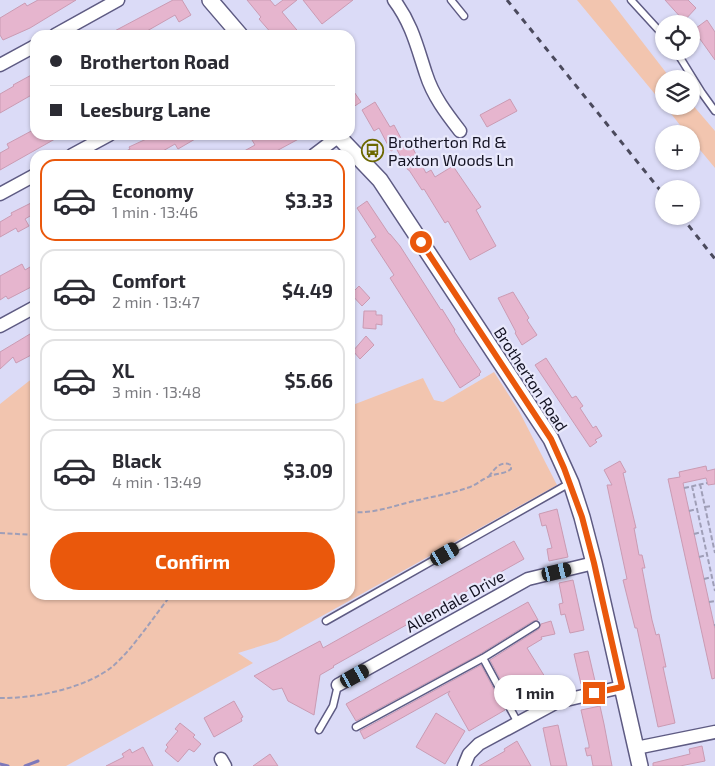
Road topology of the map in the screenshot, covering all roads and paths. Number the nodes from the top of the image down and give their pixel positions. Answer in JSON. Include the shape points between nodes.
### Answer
{"nodes":[{"id":1,"x":118,"y":0,"type":"edge"},
{"id":2,"x":210,"y":0,"type":"edge"},
{"id":3,"x":394,"y":0,"type":"edge"},
{"id":4,"x":450,"y":0,"type":"edge"},
{"id":5,"x":630,"y":0,"type":"edge"},
{"id":6,"x":464,"y":16,"type":"dead end"},
{"id":7,"x":655,"y":26,"type":"edge"},
{"id":8,"x":64,"y":30,"type":"edge"},
{"id":9,"x":236,"y":30,"type":"edge"},
{"id":10,"x":30,"y":49,"type":"edge"},
{"id":11,"x":682,"y":60,"type":"edge"},
{"id":12,"x":0,"y":65,"type":"edge"},
{"id":13,"x":715,"y":110,"type":"edge"},
{"id":14,"x":460,"y":131,"type":"dead end"},
{"id":15,"x":100,"y":140,"type":"edge"},
{"id":16,"x":333,"y":140,"type":"edge"},
{"id":17,"x":342,"y":140,"type":"edge"},
{"id":18,"x":81,"y":150,"type":"edge"},
{"id":19,"x":320,"y":150,"type":"edge"},
{"id":20,"x":351,"y":150,"type":"edge"},
{"id":21,"x":355,"y":154,"type":"edge"},
{"id":22,"x":30,"y":178,"type":"edge"},
{"id":23,"x":0,"y":194,"type":"edge"},
{"id":24,"x":30,"y":310,"type":"edge"},
{"id":25,"x":0,"y":326,"type":"edge"},
{"id":26,"x":489,"y":476,"type":"junction"},
{"id":27,"x":695,"y":480,"type":"dead end"},
{"id":28,"x":571,"y":483,"type":"junction"},
{"id":29,"x":707,"y":483,"type":"dead end"},
{"id":30,"x":700,"y":484,"type":"junction"},
{"id":31,"x":696,"y":485,"type":"junction"},
{"id":32,"x":692,"y":486,"type":"junction"},
{"id":33,"x":684,"y":488,"type":"dead end"},
{"id":34,"x":712,"y":506,"type":"dead end"},
{"id":35,"x":705,"y":507,"type":"junction"},
{"id":36,"x":697,"y":509,"type":"junction"},
{"id":37,"x":689,"y":511,"type":"dead end"},
{"id":38,"x":355,"y":512,"type":"edge"},
{"id":39,"x":715,"y":529,"type":"edge"},
{"id":40,"x":710,"y":530,"type":"junction"},
{"id":41,"x":702,"y":532,"type":"junction"},
{"id":42,"x":0,"y":533,"type":"edge"},
{"id":43,"x":694,"y":534,"type":"dead end"},
{"id":44,"x":30,"y":535,"type":"edge"},
{"id":45,"x":715,"y":552,"type":"edge"},
{"id":46,"x":707,"y":555,"type":"junction"},
{"id":47,"x":699,"y":556,"type":"dead end"},
{"id":48,"x":594,"y":563,"type":"junction"},
{"id":49,"x":712,"y":577,"type":"junction"},
{"id":50,"x":704,"y":579,"type":"dead end"},
{"id":51,"x":715,"y":591,"type":"edge"},
{"id":52,"x":167,"y":600,"type":"edge"},
{"id":53,"x":715,"y":601,"type":"edge"},
{"id":54,"x":709,"y":602,"type":"dead end"},
{"id":55,"x":326,"y":621,"type":"dead end"},
{"id":56,"x":536,"y":625,"type":"dead end"},
{"id":57,"x":482,"y":658,"type":"junction"},
{"id":58,"x":338,"y":685,"type":"joint"},
{"id":59,"x":622,"y":687,"type":"junction"},
{"id":60,"x":0,"y":698,"type":"edge"},
{"id":61,"x":518,"y":723,"type":"junction"},
{"id":62,"x":356,"y":727,"type":"dead end"},
{"id":63,"x":319,"y":730,"type":"dead end"},
{"id":64,"x":715,"y":732,"type":"edge"},
{"id":65,"x":636,"y":748,"type":"junction"},
{"id":66,"x":464,"y":766,"type":"edge"},
{"id":67,"x":640,"y":766,"type":"edge"}],
"edges":[{"from":1,"to":8,"type":"street"},
{"from":2,"to":9,"type":"street"},
{"from":3,"to":14,"type":"street","via":[[416,38],[426,74],[443,110]]},
{"from":4,"to":6,"type":"lane"},
{"from":5,"to":7,"type":"lane"},
{"from":10,"to":12,"type":"street"},
{"from":11,"to":13,"type":"lane"},
{"from":15,"to":18,"type":"street"},
{"from":16,"to":19,"type":"street"},
{"from":17,"to":20,"type":"street","name":"Brotherton Road"},
{"from":21,"to":28,"type":"street","name":"Brotherton Road","via":[[380,180],[551,439]]},
{"from":22,"to":23,"type":"street"},
{"from":24,"to":25,"type":"street"},
{"from":26,"to":26,"type":"path","via":[[506,473],[511,465],[501,464]]},
{"from":26,"to":38,"type":"path","via":[[472,486],[443,495],[379,511]]},
{"from":27,"to":31,"type":"path"},
{"from":28,"to":48,"type":"street","name":"Brotherton Road"},
{"from":28,"to":55,"type":"lane"},
{"from":29,"to":30,"type":"path"},
{"from":30,"to":31,"type":"path"},
{"from":30,"to":35,"type":"path"},
{"from":31,"to":32,"type":"path"},
{"from":32,"to":33,"type":"path"},
{"from":32,"to":36,"type":"path"},
{"from":34,"to":35,"type":"path"},
{"from":35,"to":40,"type":"path"},
{"from":36,"to":37,"type":"path"},
{"from":36,"to":41,"type":"path"},
{"from":39,"to":40,"type":"path"},
{"from":40,"to":45,"type":"path"},
{"from":41,"to":43,"type":"path"},
{"from":41,"to":46,"type":"path"},
{"from":42,"to":44,"type":"path"},
{"from":46,"to":47,"type":"path"},
{"from":46,"to":49,"type":"path"},
{"from":48,"to":58,"type":"street","name":"Allendale Drive","via":[[528,579]]},
{"from":48,"to":59,"type":"street","name":"Brotherton Road"},
{"from":49,"to":50,"type":"path"},
{"from":49,"to":51,"type":"path"},
{"from":52,"to":60,"type":"path","via":[[113,667],[97,677],[47,693]]},
{"from":53,"to":54,"type":"path"},
{"from":56,"to":57,"type":"lane"},
{"from":57,"to":61,"type":"lane"},
{"from":57,"to":62,"type":"lane"},
{"from":58,"to":63,"type":"lane","via":[[333,706]]},
{"from":59,"to":61,"type":"street","via":[[557,702]]},
{"from":59,"to":65,"type":"street","name":"Brotherton Road"},
{"from":61,"to":66,"type":"street","via":[[478,744]]},
{"from":64,"to":65,"type":"street"},
{"from":65,"to":67,"type":"street","name":"Brotherton Road"}]}
